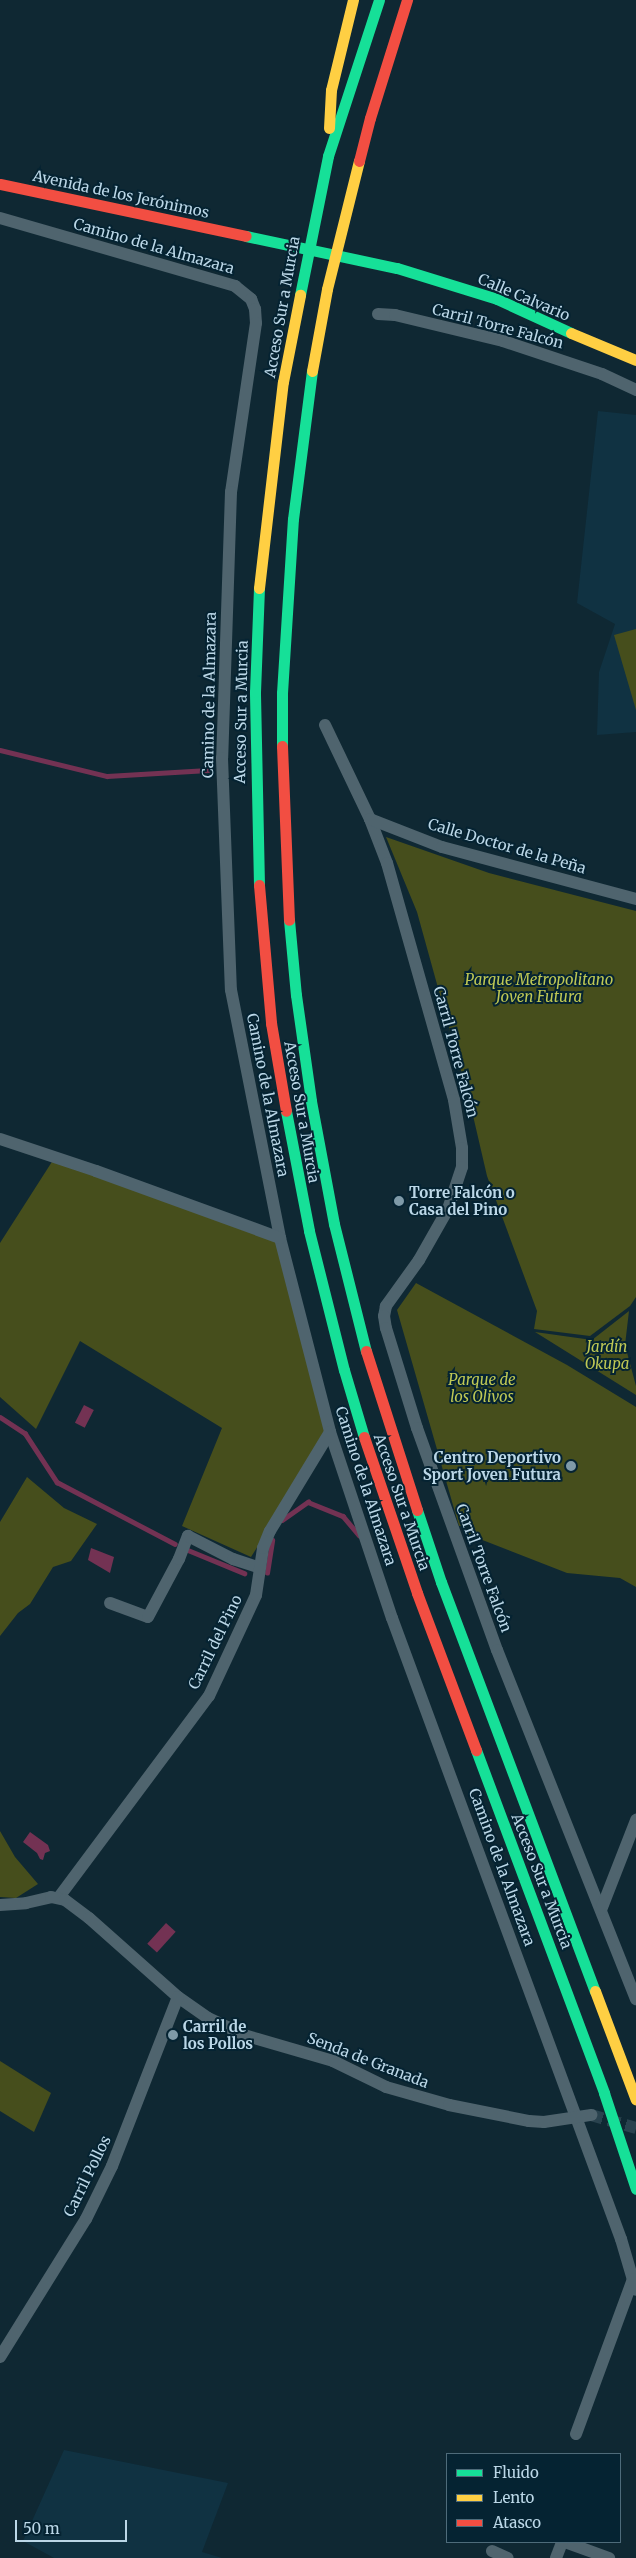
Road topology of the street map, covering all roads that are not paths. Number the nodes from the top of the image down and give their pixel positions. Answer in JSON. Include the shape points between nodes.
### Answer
{"nodes":[{"id":1,"x":352,"y":0,"type":"edge"},
{"id":2,"x":379,"y":0,"type":"edge"},
{"id":3,"x":407,"y":0,"type":"edge"},
{"id":4,"x":328,"y":156,"type":"junction"},
{"id":5,"x":0,"y":184,"type":"edge"},
{"id":6,"x":0,"y":218,"type":"edge"},
{"id":7,"x":397,"y":268,"type":"joint"},
{"id":8,"x":378,"y":314,"type":"dead end"},
{"id":9,"x":636,"y":360,"type":"edge"},
{"id":10,"x":636,"y":390,"type":"edge"},
{"id":11,"x":326,"y":725,"type":"dead end"},
{"id":12,"x":370,"y":819,"type":"junction"},
{"id":13,"x":636,"y":899,"type":"edge"},
{"id":14,"x":0,"y":1139,"type":"edge"},
{"id":15,"x":280,"y":1238,"type":"junction"},
{"id":16,"x":330,"y":1432,"type":"junction"},
{"id":17,"x":260,"y":1568,"type":"junction"},
{"id":18,"x":110,"y":1603,"type":"dead end"},
{"id":19,"x":636,"y":1820,"type":"edge"},
{"id":20,"x":59,"y":1898,"type":"junction"},
{"id":21,"x":0,"y":1905,"type":"edge"},
{"id":22,"x":601,"y":1910,"type":"junction"},
{"id":23,"x":178,"y":1997,"type":"junction"},
{"id":24,"x":636,"y":1999,"type":"edge"},
{"id":25,"x":636,"y":2099,"type":"edge"},
{"id":26,"x":591,"y":2115,"type":"tunnel mouth"},
{"id":27,"x":576,"y":2117,"type":"junction"},
{"id":28,"x":636,"y":2189,"type":"edge"},
{"id":29,"x":635,"y":2284,"type":"edge"},
{"id":30,"x":0,"y":2357,"type":"edge"},
{"id":31,"x":576,"y":2434,"type":"dead end"},
{"id":32,"x":564,"y":2543,"type":"edge"},
{"id":33,"x":567,"y":2543,"type":"edge"},
{"id":34,"x":492,"y":2551,"type":"dead end"},
{"id":35,"x":508,"y":2558,"type":"edge"},
{"id":36,"x":556,"y":2558,"type":"edge"},
{"id":37,"x":609,"y":2558,"type":"edge"}],
"edges":[{"from":1,"to":4,"type":"main road","via":[[331,90]]},
{"from":2,"to":4,"type":"main road","name":"Acceso Sur a Murcia"},
{"from":3,"to":25,"type":"main road","name":"Acceso Sur a Murcia","via":[[370,118],[327,289],[309,389],[293,519],[282,703],[283,808],[296,995],[314,1119],[334,1224],[385,1415],[441,1582]]},
{"from":4,"to":28,"type":"main road","name":"Acceso Sur a Murcia","via":[[300,283],[283,382],[259,592],[255,692],[256,799],[260,906],[271,1023],[309,1231],[334,1335],[369,1455],[429,1628],[604,2093]]},
{"from":5,"to":7,"type":"main road","name":"Avenida de los Jerónimos"},
{"from":6,"to":15,"type":"street","name":"Camino de la Almazara","via":[[236,286],[251,299],[255,309],[256,323],[231,492],[222,758],[231,990]]},
{"from":7,"to":9,"type":"main road","name":"Calle Calvario","via":[[497,299]]},
{"from":8,"to":10,"type":"street","name":"Carril Torre Falcón","via":[[396,315],[503,341],[602,374]]},
{"from":11,"to":12,"type":"street","name":"Carril Torre Falcón"},
{"from":12,"to":13,"type":"street","name":"Calle Doctor de la Peña","via":[[442,846]]},
{"from":12,"to":22,"type":"street","name":"Carril Torre Falcón","via":[[387,863],[454,1100],[462,1148],[462,1167],[448,1209],[419,1260],[389,1300],[384,1316],[417,1428],[497,1650]]},
{"from":14,"to":15,"type":"street"},
{"from":15,"to":16,"type":"street","name":"Camino de la Almazara"},
{"from":16,"to":17,"type":"street","name":"Carril del Pino","via":[[270,1531]]},
{"from":16,"to":27,"type":"street","name":"Camino de la Almazara","via":[[392,1618]]},
{"from":17,"to":18,"type":"street","via":[[233,1559],[188,1536],[148,1617]]},
{"from":17,"to":20,"type":"street","name":"Carril del Pino","via":[[256,1595],[209,1696]]},
{"from":19,"to":22,"type":"street"},
{"from":20,"to":21,"type":"street"},
{"from":20,"to":23,"type":"street","name":"Senda de Granada","via":[[89,1918]]},
{"from":22,"to":24,"type":"street","name":"Carril Torre Falcón"},
{"from":23,"to":27,"type":"street","name":"Senda de Granada","via":[[225,2028],[333,2061],[386,2087],[414,2096],[529,2121]]},
{"from":23,"to":30,"type":"street","name":"Carril Pollos","via":[[108,2175],[86,2219]]},
{"from":26,"to":27,"type":"street","name":"Senda de Granada"},
{"from":27,"to":29,"type":"street","name":"Camino de la Almazara","via":[[622,2239]]},
{"from":29,"to":31,"type":"street"},
{"from":32,"to":36,"type":"street"},
{"from":33,"to":37,"type":"street"},
{"from":34,"to":35,"type":"street"}]}
